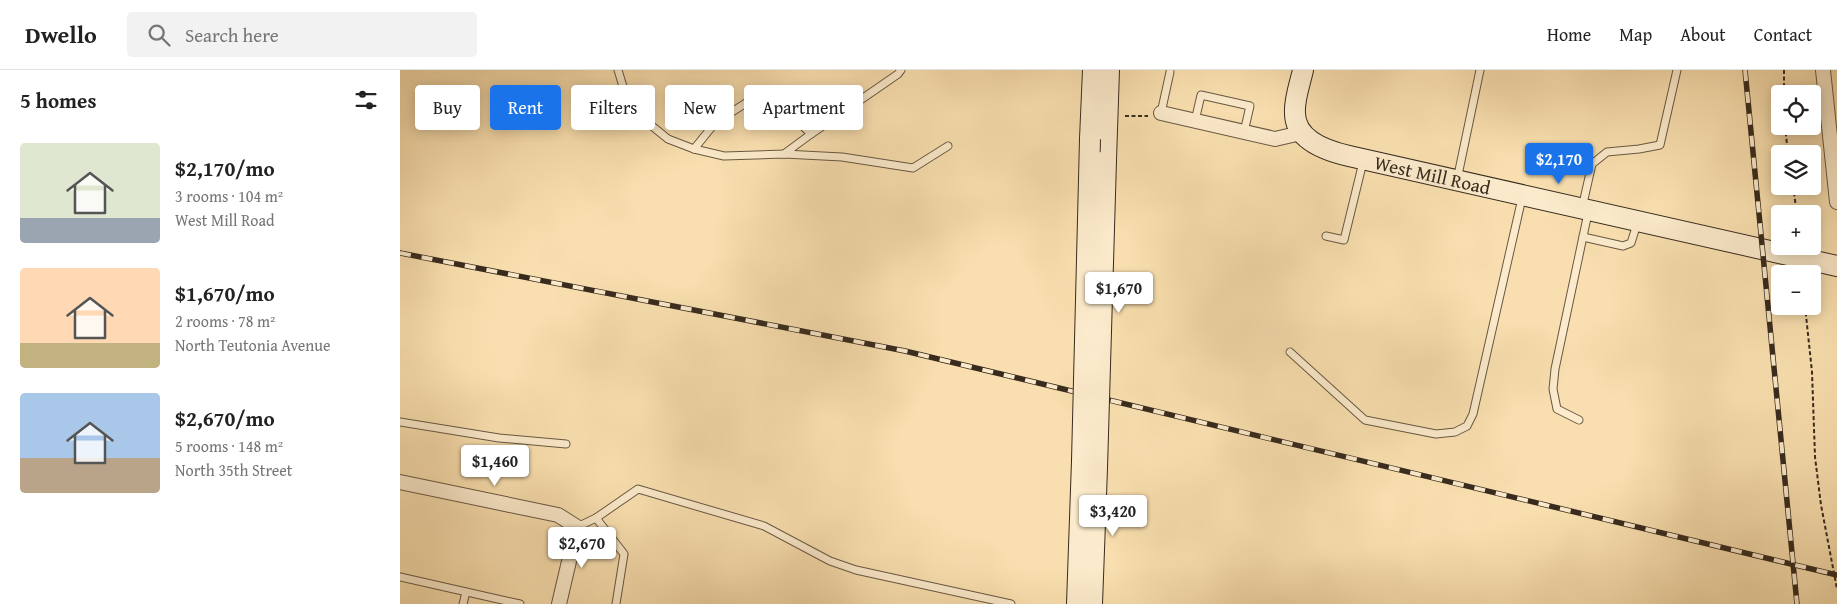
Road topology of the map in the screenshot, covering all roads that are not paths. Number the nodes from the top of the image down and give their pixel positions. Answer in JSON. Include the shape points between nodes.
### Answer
{"nodes":[{"id":1,"x":618,"y":70,"type":"edge"},
{"id":2,"x":901,"y":70,"type":"edge"},
{"id":3,"x":1093,"y":70,"type":"edge"},
{"id":4,"x":1109,"y":70,"type":"edge"},
{"id":5,"x":1303,"y":70,"type":"edge"},
{"id":6,"x":1480,"y":70,"type":"edge"},
{"id":7,"x":1677,"y":70,"type":"edge"},
{"id":8,"x":1824,"y":70,"type":"edge"},
{"id":9,"x":1170,"y":72,"type":"dead end"},
{"id":10,"x":1161,"y":113,"type":"joint"},
{"id":11,"x":1195,"y":121,"type":"junction"},
{"id":12,"x":1244,"y":132,"type":"junction"},
{"id":13,"x":1301,"y":133,"type":"junction"},
{"id":14,"x":811,"y":134,"type":"junction"},
{"id":15,"x":948,"y":146,"type":"dead end"},
{"id":16,"x":694,"y":149,"type":"junction"},
{"id":17,"x":784,"y":154,"type":"junction"},
{"id":18,"x":1363,"y":159,"type":"junction"},
{"id":19,"x":1456,"y":180,"type":"junction"},
{"id":20,"x":1523,"y":195,"type":"junction"},
{"id":21,"x":1837,"y":202,"type":"edge"},
{"id":22,"x":1585,"y":209,"type":"junction"},
{"id":23,"x":1637,"y":221,"type":"junction"},
{"id":24,"x":1326,"y":236,"type":"dead end"},
{"id":25,"x":1583,"y":237,"type":"junction"},
{"id":26,"x":1837,"y":266,"type":"edge"},
{"id":27,"x":1290,"y":352,"type":"dead end"},
{"id":28,"x":1579,"y":420,"type":"dead end"},
{"id":29,"x":400,"y":422,"type":"edge"},
{"id":30,"x":566,"y":444,"type":"dead end"},
{"id":31,"x":1090,"y":464,"type":"junction"},
{"id":32,"x":401,"y":486,"type":"edge"},
{"id":33,"x":596,"y":518,"type":"junction"},
{"id":34,"x":577,"y":527,"type":"junction"},
{"id":35,"x":400,"y":577,"type":"edge"},
{"id":36,"x":466,"y":592,"type":"junction"},
{"id":37,"x":463,"y":604,"type":"edge"},
{"id":38,"x":520,"y":604,"type":"edge"},
{"id":39,"x":559,"y":604,"type":"edge"},
{"id":40,"x":616,"y":604,"type":"edge"},
{"id":41,"x":1011,"y":604,"type":"edge"},
{"id":42,"x":1077,"y":604,"type":"edge"},
{"id":43,"x":1092,"y":604,"type":"edge"}],
"edges":[{"from":1,"to":16,"type":"lane","via":[[628,103],[668,139]]},
{"from":2,"to":14,"type":"lane"},
{"from":3,"to":31,"type":"main road","bridge":true},
{"from":4,"to":31,"type":"main road","bridge":true},
{"from":5,"to":13,"type":"main road","via":[[1294,112]]},
{"from":6,"to":19,"type":"lane"},
{"from":7,"to":22,"type":"lane","via":[[1660,145],[1607,152],[1592,164]]},
{"from":8,"to":21,"type":"street"},
{"from":9,"to":10,"type":"lane"},
{"from":10,"to":11,"type":"street"},
{"from":11,"to":12,"type":"street"},
{"from":11,"to":12,"type":"lane","via":[[1201,95],[1250,106]]},
{"from":12,"to":13,"type":"street","via":[[1275,139]]},
{"from":13,"to":18,"type":"main road","name":"West Mill Road","via":[[1321,147]]},
{"from":14,"to":16,"type":"lane","via":[[777,101],[752,99],[715,123]]},
{"from":14,"to":17,"type":"lane"},
{"from":15,"to":17,"type":"lane","via":[[912,168],[842,157]]},
{"from":16,"to":17,"type":"lane","via":[[724,156]]},
{"from":18,"to":19,"type":"main road","name":"West Mill Road"},
{"from":18,"to":24,"type":"lane","via":[[1344,240]]},
{"from":19,"to":20,"type":"main road","name":"West Mill Road"},
{"from":20,"to":22,"type":"main road","name":"West Mill Road"},
{"from":20,"to":27,"type":"lane","via":[[1473,414],[1467,426],[1455,432],[1436,434],[1365,420]]},
{"from":22,"to":23,"type":"main road","name":"West Mill Road"},
{"from":22,"to":25,"type":"lane"},
{"from":23,"to":25,"type":"lane","via":[[1628,245]]},
{"from":23,"to":26,"type":"main road","name":"West Mill Road"},
{"from":25,"to":28,"type":"lane","via":[[1553,389],[1557,409]]},
{"from":29,"to":30,"type":"lane","via":[[499,438]]},
{"from":31,"to":42,"type":"main road"},
{"from":31,"to":43,"type":"main road"},
{"from":32,"to":34,"type":"street","via":[[558,516]]},
{"from":33,"to":34,"type":"lane"},
{"from":33,"to":40,"type":"lane","via":[[624,554]]},
{"from":33,"to":41,"type":"lane","via":[[638,489],[764,526],[830,561],[856,570]]},
{"from":34,"to":39,"type":"street"},
{"from":35,"to":36,"type":"lane"},
{"from":36,"to":37,"type":"lane"},
{"from":36,"to":38,"type":"lane"}]}
